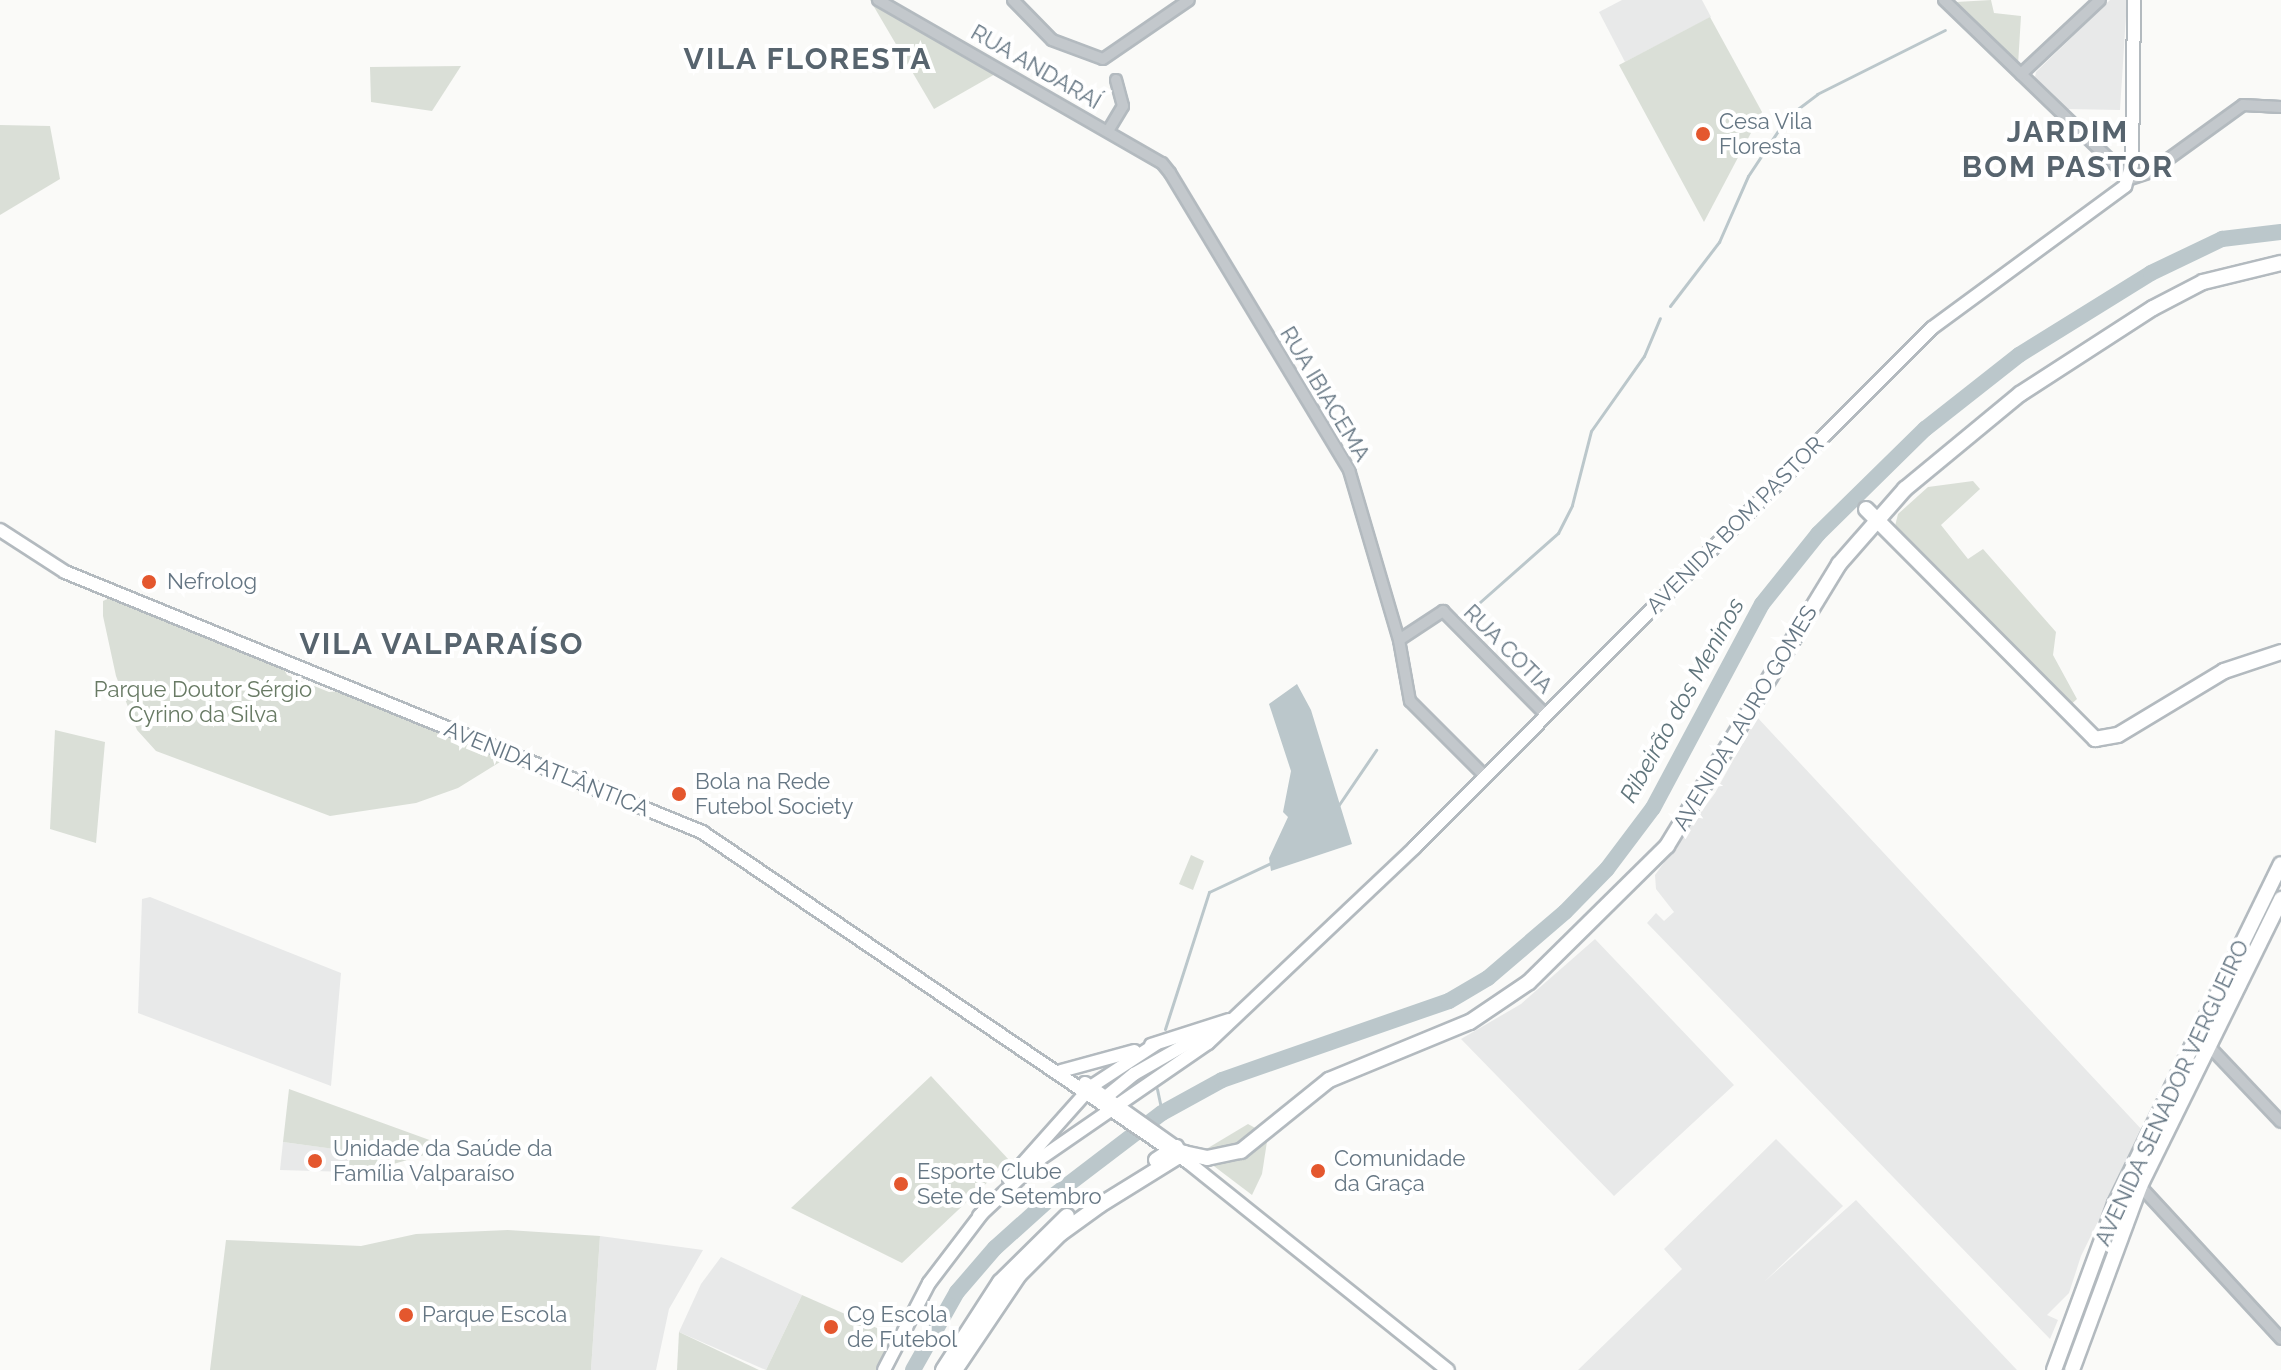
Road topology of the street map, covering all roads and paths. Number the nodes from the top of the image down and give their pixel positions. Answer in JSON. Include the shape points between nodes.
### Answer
{"nodes":[{"id":1,"x":878,"y":0,"type":"edge"},
{"id":2,"x":1013,"y":0,"type":"edge"},
{"id":3,"x":1189,"y":0,"type":"edge"},
{"id":4,"x":1944,"y":0,"type":"edge"},
{"id":5,"x":2100,"y":0,"type":"edge"},
{"id":6,"x":2134,"y":0,"type":"edge"},
{"id":7,"x":2021,"y":74,"type":"junction"},
{"id":8,"x":1116,"y":80,"type":"dead end"},
{"id":9,"x":2281,"y":107,"type":"edge"},
{"id":10,"x":1108,"y":131,"type":"junction"},
{"id":11,"x":1170,"y":173,"type":"joint"},
{"id":12,"x":2130,"y":179,"type":"junction"},
{"id":13,"x":2281,"y":263,"type":"edge"},
{"id":14,"x":1872,"y":514,"type":"junction"},
{"id":15,"x":0,"y":530,"type":"edge"},
{"id":16,"x":1399,"y":640,"type":"junction"},
{"id":17,"x":2281,"y":652,"type":"edge"},
{"id":18,"x":1545,"y":714,"type":"junction"},
{"id":19,"x":1485,"y":776,"type":"junction"},
{"id":20,"x":2281,"y":864,"type":"edge"},
{"id":21,"x":2281,"y":899,"type":"edge"},
{"id":22,"x":1231,"y":1019,"type":"junction"},
{"id":23,"x":2203,"y":1042,"type":"junction"},
{"id":24,"x":1156,"y":1044,"type":"junction"},
{"id":25,"x":1061,"y":1071,"type":"junction"},
{"id":26,"x":1089,"y":1089,"type":"junction"},
{"id":27,"x":1107,"y":1102,"type":"junction"},
{"id":28,"x":2281,"y":1122,"type":"edge"},
{"id":29,"x":1174,"y":1151,"type":"junction"},
{"id":30,"x":2140,"y":1186,"type":"junction"},
{"id":31,"x":979,"y":1216,"type":"junction"},
{"id":32,"x":2281,"y":1339,"type":"edge"},
{"id":33,"x":884,"y":1370,"type":"edge"},
{"id":34,"x":943,"y":1370,"type":"edge"},
{"id":35,"x":955,"y":1370,"type":"edge"},
{"id":36,"x":1448,"y":1370,"type":"edge"},
{"id":37,"x":2054,"y":1370,"type":"edge"},
{"id":38,"x":2072,"y":1370,"type":"edge"}],
"edges":[{"from":1,"to":10,"type":"street","name":"RUA ANDARAÍ"},
{"from":2,"to":3,"type":"street","via":[[1052,40],[1103,59]]},
{"from":4,"to":7,"type":"street"},
{"from":5,"to":7,"type":"street"},
{"from":6,"to":12,"type":"main road"},
{"from":7,"to":12,"type":"street"},
{"from":8,"to":10,"type":"street","via":[[1123,106]]},
{"from":9,"to":12,"type":"street","name":"AVENIDA BOM PASTOR","via":[[2243,105],[2149,173]]},
{"from":10,"to":11,"type":"street","name":"RUA ANDARAÍ"},
{"from":11,"to":16,"type":"street","name":"RUA IBIACEMA","via":[[1349,470]]},
{"from":12,"to":18,"type":"main road","name":"AVENIDA BOM PASTOR","via":[[2115,196],[1932,328]]},
{"from":13,"to":14,"type":"main road","name":"AVENIDA LAURO GOMES","via":[[2203,282],[2102,340],[1980,425]]},
{"from":14,"to":17,"type":"main road","via":[[2075,725],[2095,739],[2118,735],[2224,671]]},
{"from":14,"to":29,"type":"main road","name":"AVENIDA LAURO GOMES","via":[[1667,846],[1552,962],[1470,1022],[1329,1080],[1241,1151],[1207,1158]]},
{"from":15,"to":25,"type":"main road","name":"AVENIDA ATLÂNTICA","via":[[65,572],[702,832]]},
{"from":16,"to":18,"type":"street","name":"RUA COTIA","via":[[1443,611]]},
{"from":16,"to":19,"type":"street","name":"RUA IBIACEMA","via":[[1410,701]]},
{"from":18,"to":19,"type":"main road","name":"AVENIDA BOM PASTOR"},
{"from":19,"to":22,"type":"main road","name":"AVENIDA BOM PASTOR"},
{"from":20,"to":23,"type":"main road","name":"AVENIDA SENADOR VERGUEIRO"},
{"from":21,"to":23,"type":"main road","name":"AVENIDA SENADOR VERGUEIRO"},
{"from":22,"to":24,"type":"main road","name":"AVENIDA BOM PASTOR"},
{"from":22,"to":27,"type":"main road","name":"AVENIDA BOM PASTOR","via":[[1208,1043]]},
{"from":23,"to":28,"type":"street"},
{"from":23,"to":30,"type":"main road","name":"AVENIDA SENADOR VERGUEIRO"},
{"from":23,"to":37,"type":"main road","name":"AVENIDA SENADOR VERGUEIRO","via":[[2115,1204]]},
{"from":24,"to":25,"type":"main road","name":"AVENIDA BOM PASTOR"},
{"from":24,"to":26,"type":"main road","name":"AVENIDA BOM PASTOR"},
{"from":25,"to":26,"type":"main road","name":"AVENIDA ATLÂNTICA"},
{"from":26,"to":27,"type":"main road","name":"AVENIDA ATLÂNTICA"},
{"from":26,"to":31,"type":"main road","name":"AVENIDA BOM PASTOR"},
{"from":27,"to":29,"type":"main road","name":"AVENIDA ATLÂNTICA"},
{"from":27,"to":31,"type":"main road","name":"AVENIDA BOM PASTOR"},
{"from":29,"to":34,"type":"main road","via":[[1067,1216],[1024,1254],[990,1295]]},
{"from":29,"to":35,"type":"main road","via":[[1047,1246],[998,1301]]},
{"from":29,"to":36,"type":"main road","name":"AVENIDA ATLÂNTICA"},
{"from":30,"to":32,"type":"street"},
{"from":30,"to":38,"type":"main road","name":"AVENIDA SENADOR VERGUEIRO"},
{"from":31,"to":33,"type":"main road","via":[[929,1283]]}]}
